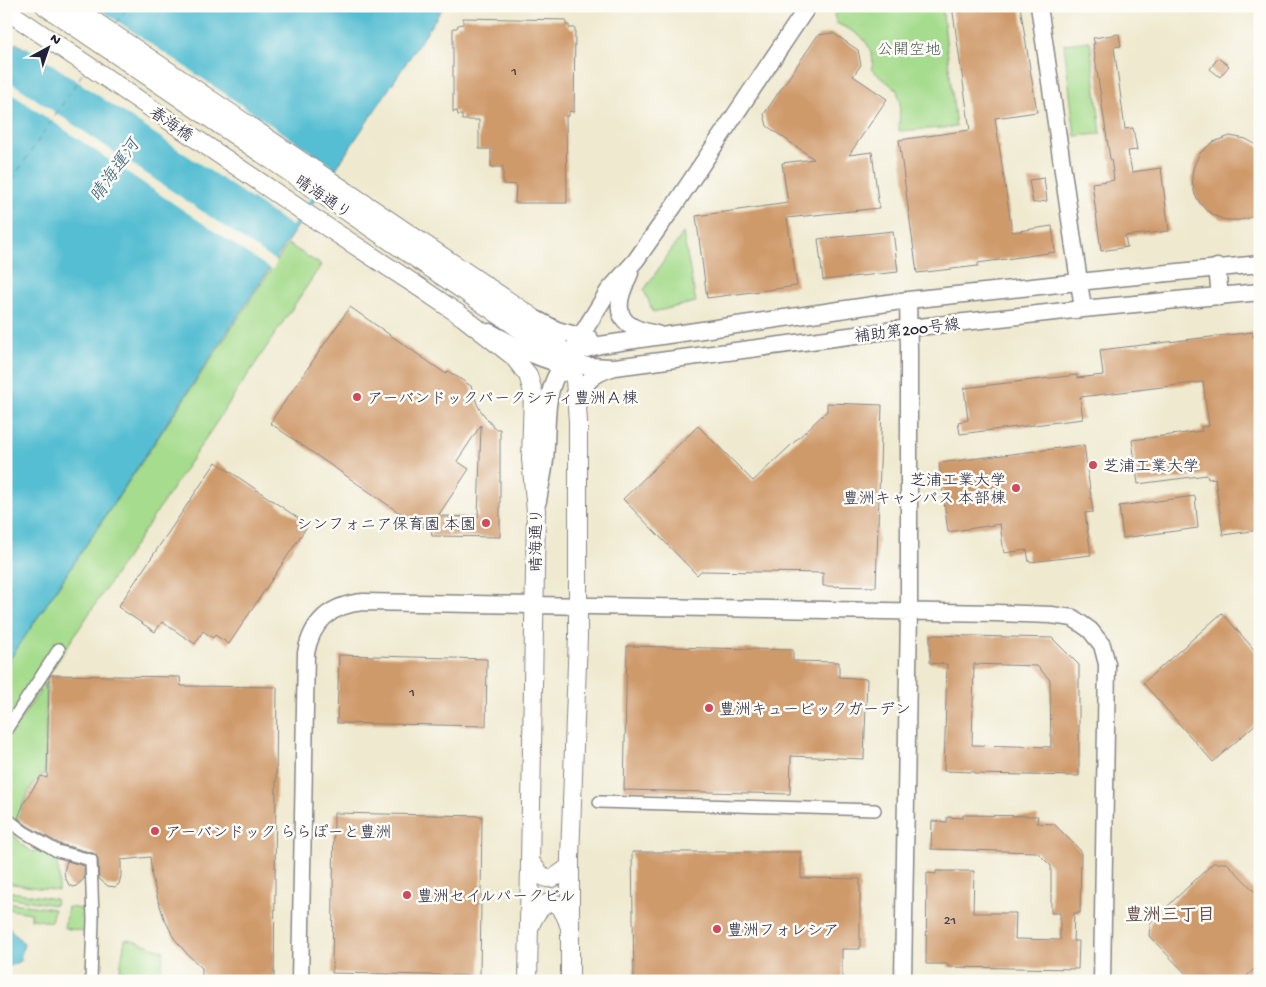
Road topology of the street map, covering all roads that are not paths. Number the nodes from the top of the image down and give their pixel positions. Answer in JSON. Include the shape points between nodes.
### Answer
{"nodes":[{"id":1,"x":45,"y":6,"type":"edge"},
{"id":2,"x":72,"y":6,"type":"edge"},
{"id":3,"x":808,"y":6,"type":"edge"},
{"id":4,"x":1039,"y":6,"type":"edge"},
{"id":5,"x":14,"y":11,"type":"edge"},
{"id":6,"x":325,"y":187,"type":"junction"},
{"id":7,"x":307,"y":214,"type":"joint"},
{"id":8,"x":636,"y":260,"type":"junction"},
{"id":9,"x":1260,"y":264,"type":"edge"},
{"id":10,"x":1217,"y":267,"type":"junction"},
{"id":11,"x":1079,"y":282,"type":"junction"},
{"id":12,"x":1260,"y":292,"type":"edge"},
{"id":13,"x":1220,"y":297,"type":"junction"},
{"id":14,"x":908,"y":300,"type":"junction"},
{"id":15,"x":1083,"y":309,"type":"junction"},
{"id":16,"x":463,"y":317,"type":"junction"},
{"id":17,"x":532,"y":317,"type":"junction"},
{"id":18,"x":909,"y":328,"type":"junction"},
{"id":19,"x":665,"y":335,"type":"junction"},
{"id":20,"x":580,"y":337,"type":"junction"},
{"id":21,"x":613,"y":343,"type":"junction"},
{"id":22,"x":564,"y":363,"type":"junction"},
{"id":23,"x":616,"y":367,"type":"junction"},
{"id":24,"x":578,"y":409,"type":"junction"},
{"id":25,"x":536,"y":510,"type":"junction"},
{"id":26,"x":534,"y":605,"type":"junction"},
{"id":27,"x":578,"y":606,"type":"junction"},
{"id":28,"x":909,"y":612,"type":"junction"},
{"id":29,"x":59,"y":649,"type":"dead end"},
{"id":30,"x":6,"y":730,"type":"edge"},
{"id":31,"x":599,"y":802,"type":"dead end"},
{"id":32,"x":875,"y":810,"type":"dead end"},
{"id":33,"x":6,"y":818,"type":"edge"},
{"id":34,"x":570,"y":858,"type":"junction"},
{"id":35,"x":530,"y":861,"type":"junction"},
{"id":36,"x":529,"y":928,"type":"junction"},
{"id":37,"x":570,"y":928,"type":"junction"},
{"id":38,"x":91,"y":981,"type":"edge"},
{"id":39,"x":300,"y":981,"type":"edge"},
{"id":40,"x":528,"y":981,"type":"edge"},
{"id":41,"x":570,"y":981,"type":"edge"},
{"id":42,"x":903,"y":981,"type":"edge"},
{"id":43,"x":1102,"y":981,"type":"edge"}],
"edges":[{"from":1,"to":6,"type":"main road","name":"晴海通り"},
{"from":2,"to":6,"type":"main road"},
{"from":3,"to":8,"type":"street"},
{"from":4,"to":11,"type":"street"},
{"from":5,"to":7,"type":"main road","name":"春海橋","via":[[37,32]]},
{"from":6,"to":17,"type":"main road","name":"晴海通り"},
{"from":6,"to":22,"type":"main road","name":"晴海通り"},
{"from":7,"to":16,"type":"main road","name":"晴海通り"},
{"from":8,"to":19,"type":"street","via":[[621,297],[620,311],[632,328]]},
{"from":8,"to":20,"type":"street","via":[[610,290]]},
{"from":9,"to":10,"type":"street","name":"補助第200号線"},
{"from":10,"to":11,"type":"street","name":"補助第200号線"},
{"from":10,"to":13,"type":"street"},
{"from":11,"to":14,"type":"street","name":"補助第200号線"},
{"from":11,"to":15,"type":"street"},
{"from":12,"to":13,"type":"street","name":"補助第200号線"},
{"from":13,"to":15,"type":"street","name":"補助第200号線"},
{"from":14,"to":18,"type":"street"},
{"from":14,"to":19,"type":"street","name":"補助第200号線"},
{"from":15,"to":18,"type":"street","name":"補助第200号線"},
{"from":16,"to":22,"type":"street","via":[[536,356]]},
{"from":16,"to":25,"type":"main road","name":"晴海通り","via":[[514,356],[528,375],[533,398],[532,459]]},
{"from":17,"to":20,"type":"street"},
{"from":17,"to":22,"type":"main road","name":"晴海通り","via":[[558,345]]},
{"from":18,"to":23,"type":"street","name":"補助第200号線"},
{"from":18,"to":28,"type":"street"},
{"from":19,"to":21,"type":"street","name":"補助第200号線"},
{"from":20,"to":21,"type":"street"},
{"from":20,"to":22,"type":"street"},
{"from":21,"to":22,"type":"street","name":"補助第200号線","via":[[587,348]]},
{"from":22,"to":23,"type":"street"},
{"from":22,"to":24,"type":"main road","name":"晴海通り","via":[[575,380]]},
{"from":22,"to":25,"type":"street","via":[[549,396],[545,459]]},
{"from":23,"to":24,"type":"street","name":"補助第200号線","via":[[593,376]]},
{"from":24,"to":27,"type":"main road","name":"晴海通り"},
{"from":25,"to":26,"type":"main road","name":"晴海通り"},
{"from":26,"to":27,"type":"street"},
{"from":26,"to":35,"type":"main road","name":"晴海通り"},
{"from":26,"to":39,"type":"street","via":[[354,603],[327,614],[312,632],[306,653]]},
{"from":27,"to":28,"type":"street"},
{"from":27,"to":34,"type":"main road","name":"晴海通り"},
{"from":28,"to":42,"type":"street"},
{"from":28,"to":43,"type":"street","via":[[1073,618],[1090,630],[1102,645],[1107,664]]},
{"from":29,"to":30,"type":"street"},
{"from":31,"to":32,"type":"street"},
{"from":33,"to":38,"type":"street","via":[[57,851],[91,860]]},
{"from":34,"to":35,"type":"main road","via":[[570,866],[552,878],[546,878]]},
{"from":34,"to":37,"type":"main road","name":"晴海通り"},
{"from":35,"to":36,"type":"main road","name":"晴海通り"},
{"from":36,"to":37,"type":"main road","via":[[538,910],[551,902],[567,917]]},
{"from":36,"to":40,"type":"main road","name":"晴海通り"},
{"from":37,"to":41,"type":"main road","name":"晴海通り"}]}
